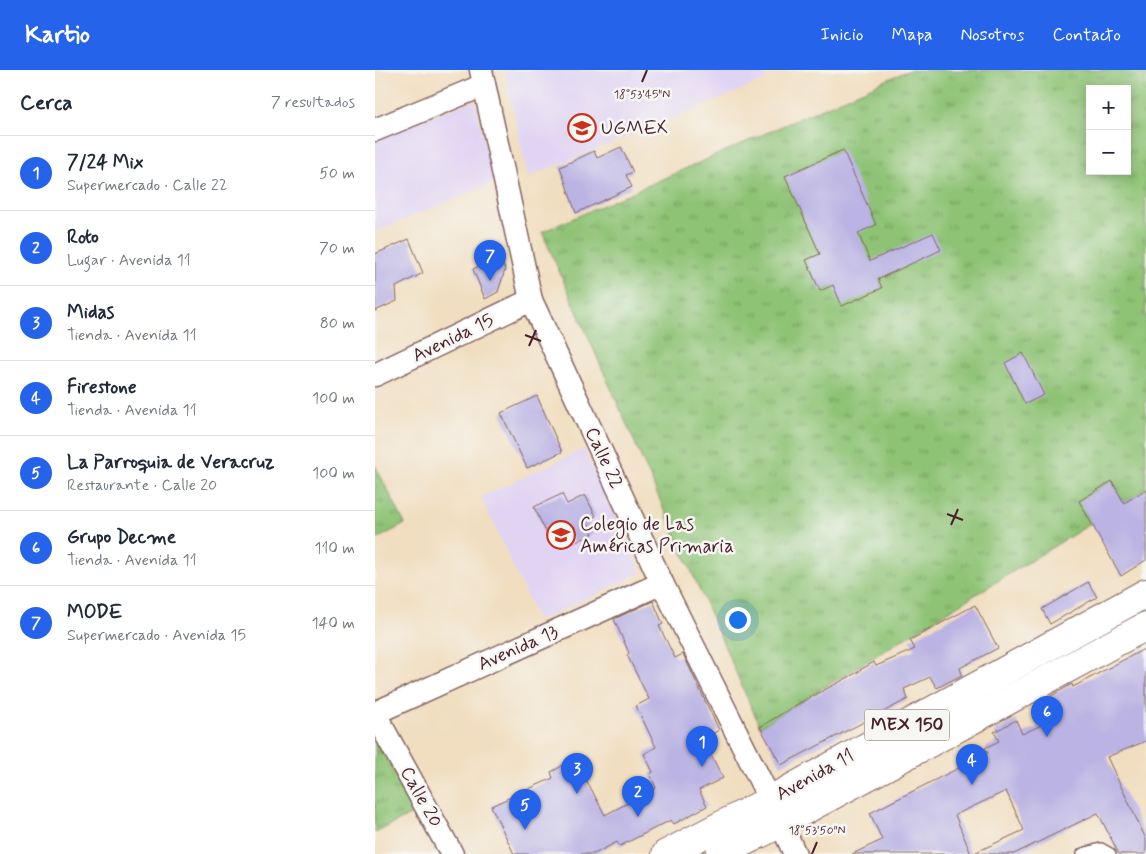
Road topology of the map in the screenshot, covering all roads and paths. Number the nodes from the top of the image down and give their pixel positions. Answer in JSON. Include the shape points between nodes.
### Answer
{"nodes":[{"id":1,"x":482,"y":78,"type":"edge"},
{"id":2,"x":375,"y":130,"type":"edge"},
{"id":3,"x":531,"y":300,"type":"junction"},
{"id":4,"x":375,"y":375,"type":"edge"},
{"id":5,"x":662,"y":583,"type":"junction"},
{"id":6,"x":1144,"y":600,"type":"edge"},
{"id":7,"x":1146,"y":626,"type":"edge"},
{"id":8,"x":940,"y":707,"type":"junction"},
{"id":9,"x":375,"y":714,"type":"edge"},
{"id":10,"x":951,"y":731,"type":"junction"},
{"id":11,"x":776,"y":812,"type":"junction"},
{"id":12,"x":675,"y":852,"type":"edge"},
{"id":13,"x":452,"y":854,"type":"edge"},
{"id":14,"x":720,"y":854,"type":"edge"},
{"id":15,"x":795,"y":854,"type":"edge"},
{"id":16,"x":1083,"y":854,"type":"edge"},
{"id":17,"x":1110,"y":854,"type":"edge"}],
"edges":[{"from":1,"to":2,"type":"street"},
{"from":1,"to":3,"type":"street","name":"Calle 22"},
{"from":3,"to":4,"type":"street","name":"Avenida 15"},
{"from":3,"to":5,"type":"street","name":"Calle 22"},
{"from":5,"to":9,"type":"street","name":"Avenida 13"},
{"from":5,"to":11,"type":"street","name":"Calle 22"},
{"from":6,"to":8,"type":"main road","name":"Avenida 11","number":"MEX 150"},
{"from":7,"to":10,"type":"main road","name":"Avenida 11","number":"MEX 150"},
{"from":8,"to":10,"type":"main road"},
{"from":8,"to":11,"type":"main road","name":"Avenida 11","number":"MEX 150"},
{"from":9,"to":13,"type":"street","name":"Calle 20"},
{"from":10,"to":11,"type":"main road","name":"Avenida 11","number":"MEX 150"},
{"from":11,"to":12,"type":"main road","name":"Avenida 11","number":"MEX 150"},
{"from":11,"to":14,"type":"main road","name":"Avenida 11","number":"MEX 150"},
{"from":11,"to":15,"type":"street","name":"Calle 22"},
{"from":16,"to":17,"type":"lane","via":[[1101,849]]}]}
